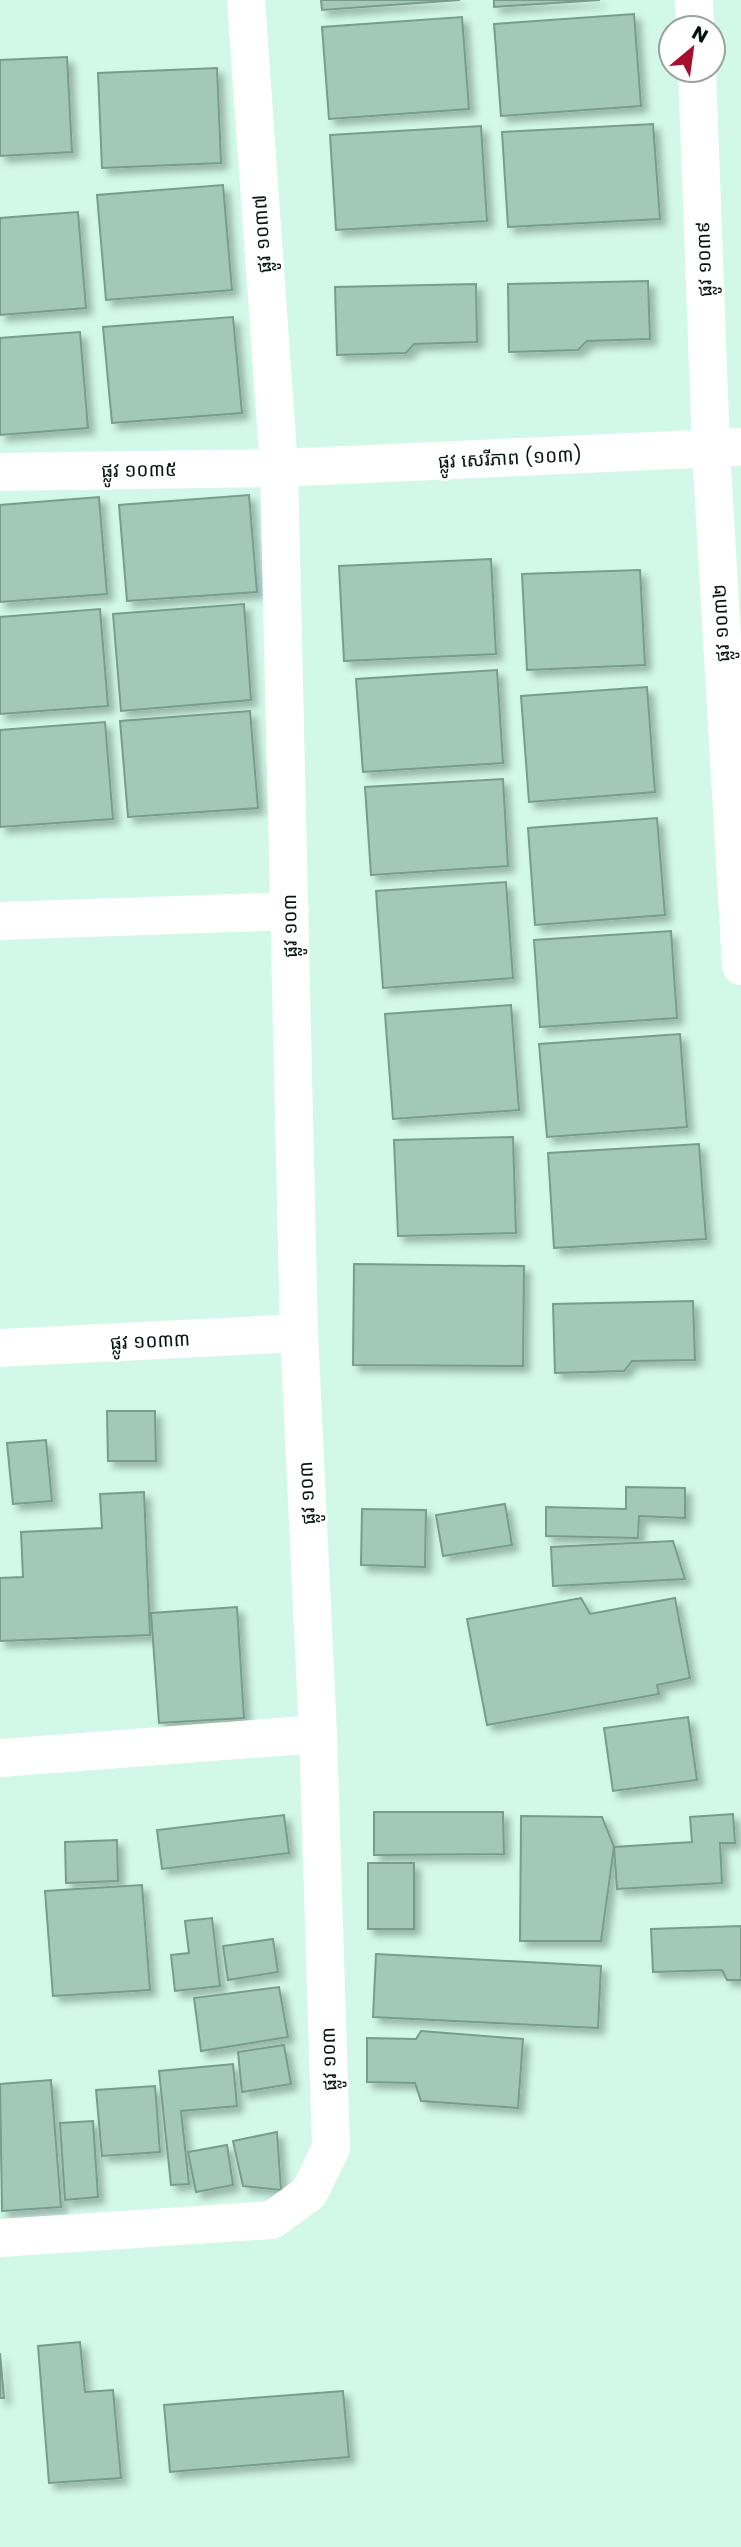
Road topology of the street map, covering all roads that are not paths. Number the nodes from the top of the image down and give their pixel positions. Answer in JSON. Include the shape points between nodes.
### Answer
{"nodes":[{"id":1,"x":246,"y":0,"type":"edge"},
{"id":2,"x":698,"y":84,"type":"edge"},
{"id":3,"x":726,"y":448,"type":"edge"},
{"id":4,"x":279,"y":468,"type":"junction"},
{"id":5,"x":0,"y":472,"type":"edge"},
{"id":6,"x":290,"y":911,"type":"junction"},
{"id":7,"x":0,"y":921,"type":"edge"},
{"id":8,"x":741,"y":965,"type":"edge"},
{"id":9,"x":299,"y":1333,"type":"junction"},
{"id":10,"x":0,"y":1348,"type":"edge"},
{"id":11,"x":318,"y":1734,"type":"junction"},
{"id":12,"x":0,"y":1758,"type":"edge"},
{"id":13,"x":0,"y":2238,"type":"edge"}],
"edges":[{"from":1,"to":4,"type":"street","name":"ផ្លូវ ១០៣៧"},
{"from":2,"to":3,"type":"street","name":"ផ្លូវ ១០៣៩"},
{"from":3,"to":4,"type":"street","name":"ផ្លូវ សេរីភាព (១០៣)"},
{"from":3,"to":8,"type":"street","name":"ផ្លូវ ១០៣២"},
{"from":4,"to":5,"type":"street","name":"ផ្លូវ ១០៣៥"},
{"from":4,"to":6,"type":"street","name":"ផ្លូវ ១០៣"},
{"from":6,"to":7,"type":"street"},
{"from":6,"to":9,"type":"street","name":"ផ្លូវ ១០៣"},
{"from":9,"to":10,"type":"street","name":"ផ្លូវ ១០៣៣"},
{"from":9,"to":11,"type":"street","name":"ផ្លូវ ១០៣"},
{"from":11,"to":12,"type":"street"},
{"from":11,"to":13,"type":"street","name":"ផ្លូវ ១០៣","via":[[331,2148],[309,2193],[272,2220]]}]}
